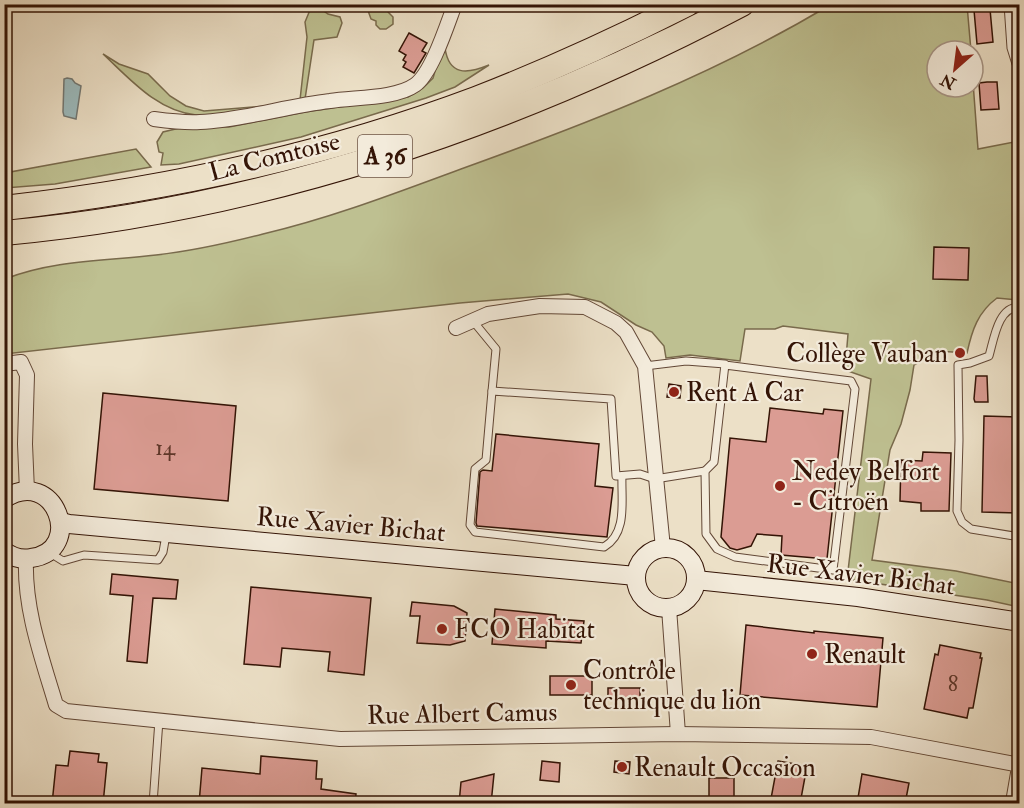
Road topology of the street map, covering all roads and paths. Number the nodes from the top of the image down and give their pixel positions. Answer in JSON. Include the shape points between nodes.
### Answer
{"nodes":[{"id":1,"x":455,"y":4,"type":"edge"},
{"id":2,"x":687,"y":4,"type":"edge"},
{"id":3,"x":742,"y":4,"type":"edge"},
{"id":4,"x":1008,"y":4,"type":"edge"},
{"id":5,"x":1016,"y":64,"type":"dead end"},
{"id":6,"x":154,"y":119,"type":"dead end"},
{"id":7,"x":4,"y":208,"type":"edge"},
{"id":8,"x":4,"y":233,"type":"edge"},
{"id":9,"x":1020,"y":307,"type":"edge"},
{"id":10,"x":473,"y":320,"type":"junction"},
{"id":11,"x":456,"y":328,"type":"dead end"},
{"id":12,"x":4,"y":364,"type":"edge"},
{"id":13,"x":725,"y":365,"type":"junction"},
{"id":14,"x":645,"y":366,"type":"junction"},
{"id":15,"x":492,"y":391,"type":"junction"},
{"id":16,"x":705,"y":471,"type":"junction"},
{"id":17,"x":622,"y":476,"type":"junction"},
{"id":18,"x":655,"y":479,"type":"junction"},
{"id":19,"x":27,"y":491,"type":"junction"},
{"id":20,"x":4,"y":499,"type":"edge"},
{"id":21,"x":61,"y":522,"type":"junction"},
{"id":22,"x":167,"y":533,"type":"junction"},
{"id":23,"x":1020,"y":537,"type":"edge"},
{"id":24,"x":663,"y":548,"type":"junction"},
{"id":25,"x":4,"y":550,"type":"edge"},
{"id":26,"x":48,"y":552,"type":"junction"},
{"id":27,"x":26,"y":559,"type":"junction"},
{"id":28,"x":636,"y":576,"type":"junction"},
{"id":29,"x":696,"y":580,"type":"junction"},
{"id":30,"x":669,"y":608,"type":"junction"},
{"id":31,"x":1020,"y":622,"type":"edge"},
{"id":32,"x":159,"y":720,"type":"junction"},
{"id":33,"x":678,"y":734,"type":"junction"},
{"id":34,"x":1018,"y":765,"type":"edge"},
{"id":35,"x":153,"y":804,"type":"edge"},
{"id":36,"x":1006,"y":804,"type":"edge"}],
"edges":[{"from":1,"to":6,"type":"street","via":[[429,66],[413,87],[218,121]]},
{"from":2,"to":7,"type":"highway","name":"La Comtoise","number":"A 36","via":[[522,81],[385,130],[171,184]]},
{"from":3,"to":8,"type":"highway","name":"La Comtoise","number":"A 36","via":[[641,56],[549,97],[344,169],[183,208]]},
{"from":4,"to":5,"type":"lane"},
{"from":9,"to":23,"type":"lane","via":[[1012,307],[1003,314],[988,356],[958,365],[957,511],[971,529]]},
{"from":10,"to":11,"type":"street"},
{"from":10,"to":14,"type":"street","via":[[540,306],[585,307],[626,332]]},
{"from":10,"to":15,"type":"lane","via":[[496,349]]},
{"from":12,"to":19,"type":"street","via":[[21,362],[27,375]]},
{"from":13,"to":14,"type":"lane","via":[[686,361]]},
{"from":13,"to":16,"type":"lane","via":[[714,462]]},
{"from":13,"to":16,"type":"lane","via":[[851,381],[855,389],[833,570],[735,557],[717,549],[706,534]]},
{"from":14,"to":18,"type":"street"},
{"from":15,"to":17,"type":"lane","via":[[610,399],[616,476]]},
{"from":15,"to":17,"type":"lane","via":[[486,460],[475,469],[470,525],[475,532],[604,547],[615,541],[620,528]]},
{"from":16,"to":18,"type":"lane"},
{"from":17,"to":18,"type":"lane","via":[[640,474]]},
{"from":18,"to":24,"type":"street"},
{"from":19,"to":20,"type":"main road"},
{"from":19,"to":21,"type":"main road","via":[[50,500]]},
{"from":21,"to":22,"type":"main road","name":"Rue Xavier Bichat"},
{"from":21,"to":26,"type":"main road","via":[[56,544]]},
{"from":22,"to":26,"type":"lane","via":[[158,560],[84,555],[63,561]]},
{"from":22,"to":28,"type":"main road","name":"Rue Xavier Bichat"},
{"from":24,"to":28,"type":"main road","via":[[645,557]]},
{"from":24,"to":29,"type":"main road","via":[[683,553],[695,570]]},
{"from":25,"to":27,"type":"main road"},
{"from":26,"to":27,"type":"main road"},
{"from":27,"to":32,"type":"street","name":"Rue Albert Camus","via":[[28,604],[56,705],[66,711]]},
{"from":28,"to":30,"type":"main road","via":[[637,586],[649,603]]},
{"from":29,"to":30,"type":"main road","via":[[691,596]]},
{"from":29,"to":31,"type":"main road","name":"Rue Xavier Bichat","via":[[858,597]]},
{"from":30,"to":33,"type":"street"},
{"from":32,"to":33,"type":"street","name":"Rue Albert Camus","via":[[340,739]]},
{"from":32,"to":35,"type":"lane"},
{"from":33,"to":34,"type":"street","name":"Rue Albert Camus","via":[[871,737]]},
{"from":34,"to":36,"type":"lane"}]}
